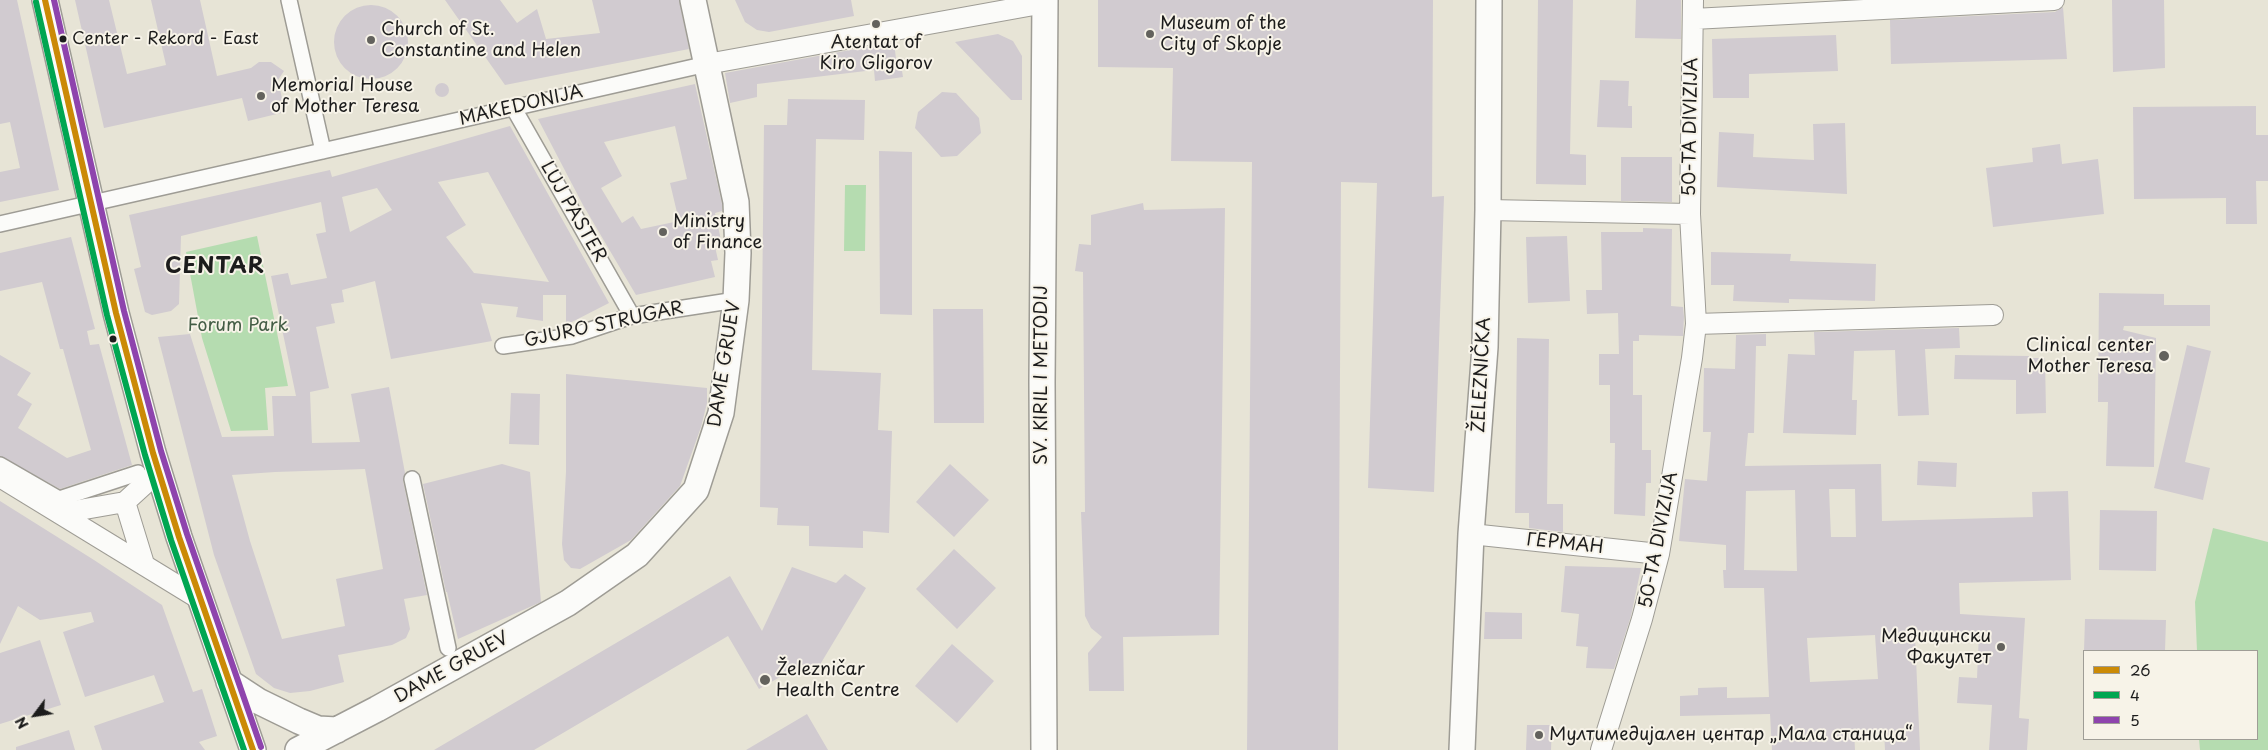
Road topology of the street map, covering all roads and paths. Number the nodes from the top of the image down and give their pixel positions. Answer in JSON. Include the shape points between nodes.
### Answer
{"nodes":[{"id":1,"x":45,"y":0,"type":"edge"},
{"id":2,"x":289,"y":0,"type":"edge"},
{"id":3,"x":692,"y":0,"type":"edge"},
{"id":4,"x":1489,"y":0,"type":"edge"},
{"id":5,"x":2054,"y":0,"type":"edge"},
{"id":6,"x":1045,"y":1,"type":"edge"},
{"id":7,"x":1693,"y":9,"type":"edge"},
{"id":8,"x":707,"y":64,"type":"junction"},
{"id":9,"x":513,"y":108,"type":"junction"},
{"id":10,"x":322,"y":151,"type":"junction"},
{"id":11,"x":91,"y":203,"type":"junction"},
{"id":12,"x":1488,"y":210,"type":"junction"},
{"id":13,"x":1690,"y":214,"type":"junction"},
{"id":14,"x":0,"y":224,"type":"edge"},
{"id":15,"x":736,"y":300,"type":"junction"},
{"id":16,"x":1993,"y":315,"type":"dead end"},
{"id":17,"x":632,"y":316,"type":"junction"},
{"id":18,"x":1696,"y":324,"type":"junction"},
{"id":19,"x":502,"y":346,"type":"dead end"},
{"id":20,"x":0,"y":465,"type":"edge"},
{"id":21,"x":148,"y":472,"type":"junction"},
{"id":22,"x":0,"y":477,"type":"edge"},
{"id":23,"x":412,"y":479,"type":"dead end"},
{"id":24,"x":125,"y":502,"type":"junction"},
{"id":25,"x":62,"y":513,"type":"junction"},
{"id":26,"x":1471,"y":534,"type":"junction"},
{"id":27,"x":1658,"y":554,"type":"junction"},
{"id":28,"x":144,"y":564,"type":"junction"},
{"id":29,"x":200,"y":600,"type":"junction"},
{"id":30,"x":448,"y":648,"type":"dead end"},
{"id":31,"x":229,"y":682,"type":"junction"},
{"id":32,"x":324,"y":739,"type":"edge"},
{"id":33,"x":253,"y":750,"type":"edge"},
{"id":34,"x":298,"y":750,"type":"edge"},
{"id":35,"x":1044,"y":750,"type":"edge"},
{"id":36,"x":1462,"y":750,"type":"edge"},
{"id":37,"x":1601,"y":750,"type":"edge"}],
"edges":[{"from":1,"to":11,"type":"street"},
{"from":2,"to":10,"type":"street"},
{"from":3,"to":8,"type":"street","name":"DAME GRUEV"},
{"from":4,"to":12,"type":"street","name":"ŽELEZNIČKA"},
{"from":5,"to":7,"type":"street","name":"50-TA DIVIZIJA"},
{"from":6,"to":8,"type":"street","name":"MAKEDONIJA"},
{"from":6,"to":35,"type":"street","name":"SV. KIRIL I METODIJ"},
{"from":7,"to":13,"type":"street","name":"50-TA DIVIZIJA"},
{"from":8,"to":9,"type":"street","name":"MAKEDONIJA"},
{"from":8,"to":15,"type":"street","name":"DAME GRUEV","via":[[736,202]]},
{"from":9,"to":10,"type":"street","name":"MAKEDONIJA"},
{"from":9,"to":17,"type":"street","name":"LUJ PASTER"},
{"from":10,"to":11,"type":"street","name":"MAKEDONIJA"},
{"from":11,"to":14,"type":"street","name":"MAKEDONIJA"},
{"from":11,"to":21,"type":"street"},
{"from":12,"to":13,"type":"street"},
{"from":12,"to":26,"type":"street","name":"ŽELEZNIČKA","via":[[1485,347]]},
{"from":13,"to":18,"type":"street","name":"50-TA DIVIZIJA"},
{"from":15,"to":17,"type":"street","name":"GJURO STRUGAR"},
{"from":15,"to":32,"type":"street","name":"DAME GRUEV","via":[[721,413],[696,490],[637,555],[561,607]]},
{"from":16,"to":18,"type":"street"},
{"from":17,"to":19,"type":"street","name":"GJURO STRUGAR","via":[[572,336]]},
{"from":18,"to":27,"type":"street","name":"50-TA DIVIZIJA"},
{"from":20,"to":21,"type":"street","via":[[59,499]]},
{"from":21,"to":24,"type":"street"},
{"from":21,"to":29,"type":"street"},
{"from":22,"to":25,"type":"street"},
{"from":23,"to":30,"type":"street"},
{"from":24,"to":25,"type":"street"},
{"from":24,"to":28,"type":"street"},
{"from":25,"to":28,"type":"street"},
{"from":26,"to":27,"type":"street","name":"ГЕРМАН"},
{"from":26,"to":36,"type":"street","name":"ŽELEZNIČKA"},
{"from":27,"to":37,"type":"street","name":"50-TA DIVIZIJA","via":[[1642,619]]},
{"from":28,"to":29,"type":"street"},
{"from":29,"to":31,"type":"street"},
{"from":31,"to":32,"type":"street","via":[[258,701],[318,728]]},
{"from":31,"to":33,"type":"street"},
{"from":32,"to":34,"type":"street","name":"DAME GRUEV"}]}
